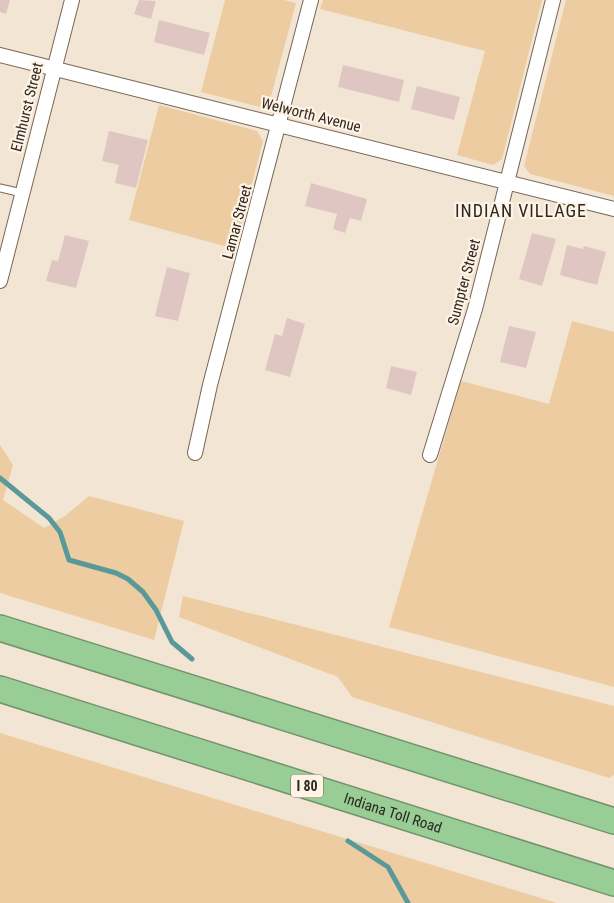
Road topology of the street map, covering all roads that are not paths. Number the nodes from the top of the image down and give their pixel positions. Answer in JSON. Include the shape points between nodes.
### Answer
{"nodes":[{"id":1,"x":72,"y":0,"type":"edge"},
{"id":2,"x":311,"y":0,"type":"edge"},
{"id":3,"x":553,"y":0,"type":"edge"},
{"id":4,"x":0,"y":55,"type":"edge"},
{"id":5,"x":54,"y":68,"type":"junction"},
{"id":6,"x":279,"y":123,"type":"junction"},
{"id":7,"x":507,"y":183,"type":"junction"},
{"id":8,"x":0,"y":188,"type":"edge"},
{"id":9,"x":22,"y":194,"type":"junction"},
{"id":10,"x":614,"y":209,"type":"edge"},
{"id":11,"x":0,"y":281,"type":"edge"},
{"id":12,"x":195,"y":453,"type":"dead end"},
{"id":13,"x":430,"y":454,"type":"dead end"},
{"id":14,"x":0,"y":628,"type":"edge"},
{"id":15,"x":0,"y":689,"type":"edge"},
{"id":16,"x":614,"y":822,"type":"edge"},
{"id":17,"x":614,"y":883,"type":"edge"}],
"edges":[{"from":1,"to":5,"type":"street","name":"Elmhurst Street"},
{"from":2,"to":6,"type":"street","name":"Lamar Street"},
{"from":3,"to":7,"type":"street","name":"Sumpter Street"},
{"from":4,"to":5,"type":"street","name":"Welworth Avenue"},
{"from":5,"to":6,"type":"street","name":"Welworth Avenue"},
{"from":5,"to":9,"type":"street","name":"Elmhurst Street"},
{"from":6,"to":7,"type":"street","name":"Welworth Avenue"},
{"from":6,"to":12,"type":"street","name":"Lamar Street"},
{"from":7,"to":10,"type":"street","name":"Welworth Avenue"},
{"from":7,"to":13,"type":"street","name":"Sumpter Street","via":[[475,309]]},
{"from":8,"to":9,"type":"lane"},
{"from":9,"to":11,"type":"street","name":"Elmhurst Street"},
{"from":14,"to":16,"type":"highway"},
{"from":15,"to":17,"type":"highway","name":"Indiana Toll Road","number":"I 80"}]}
